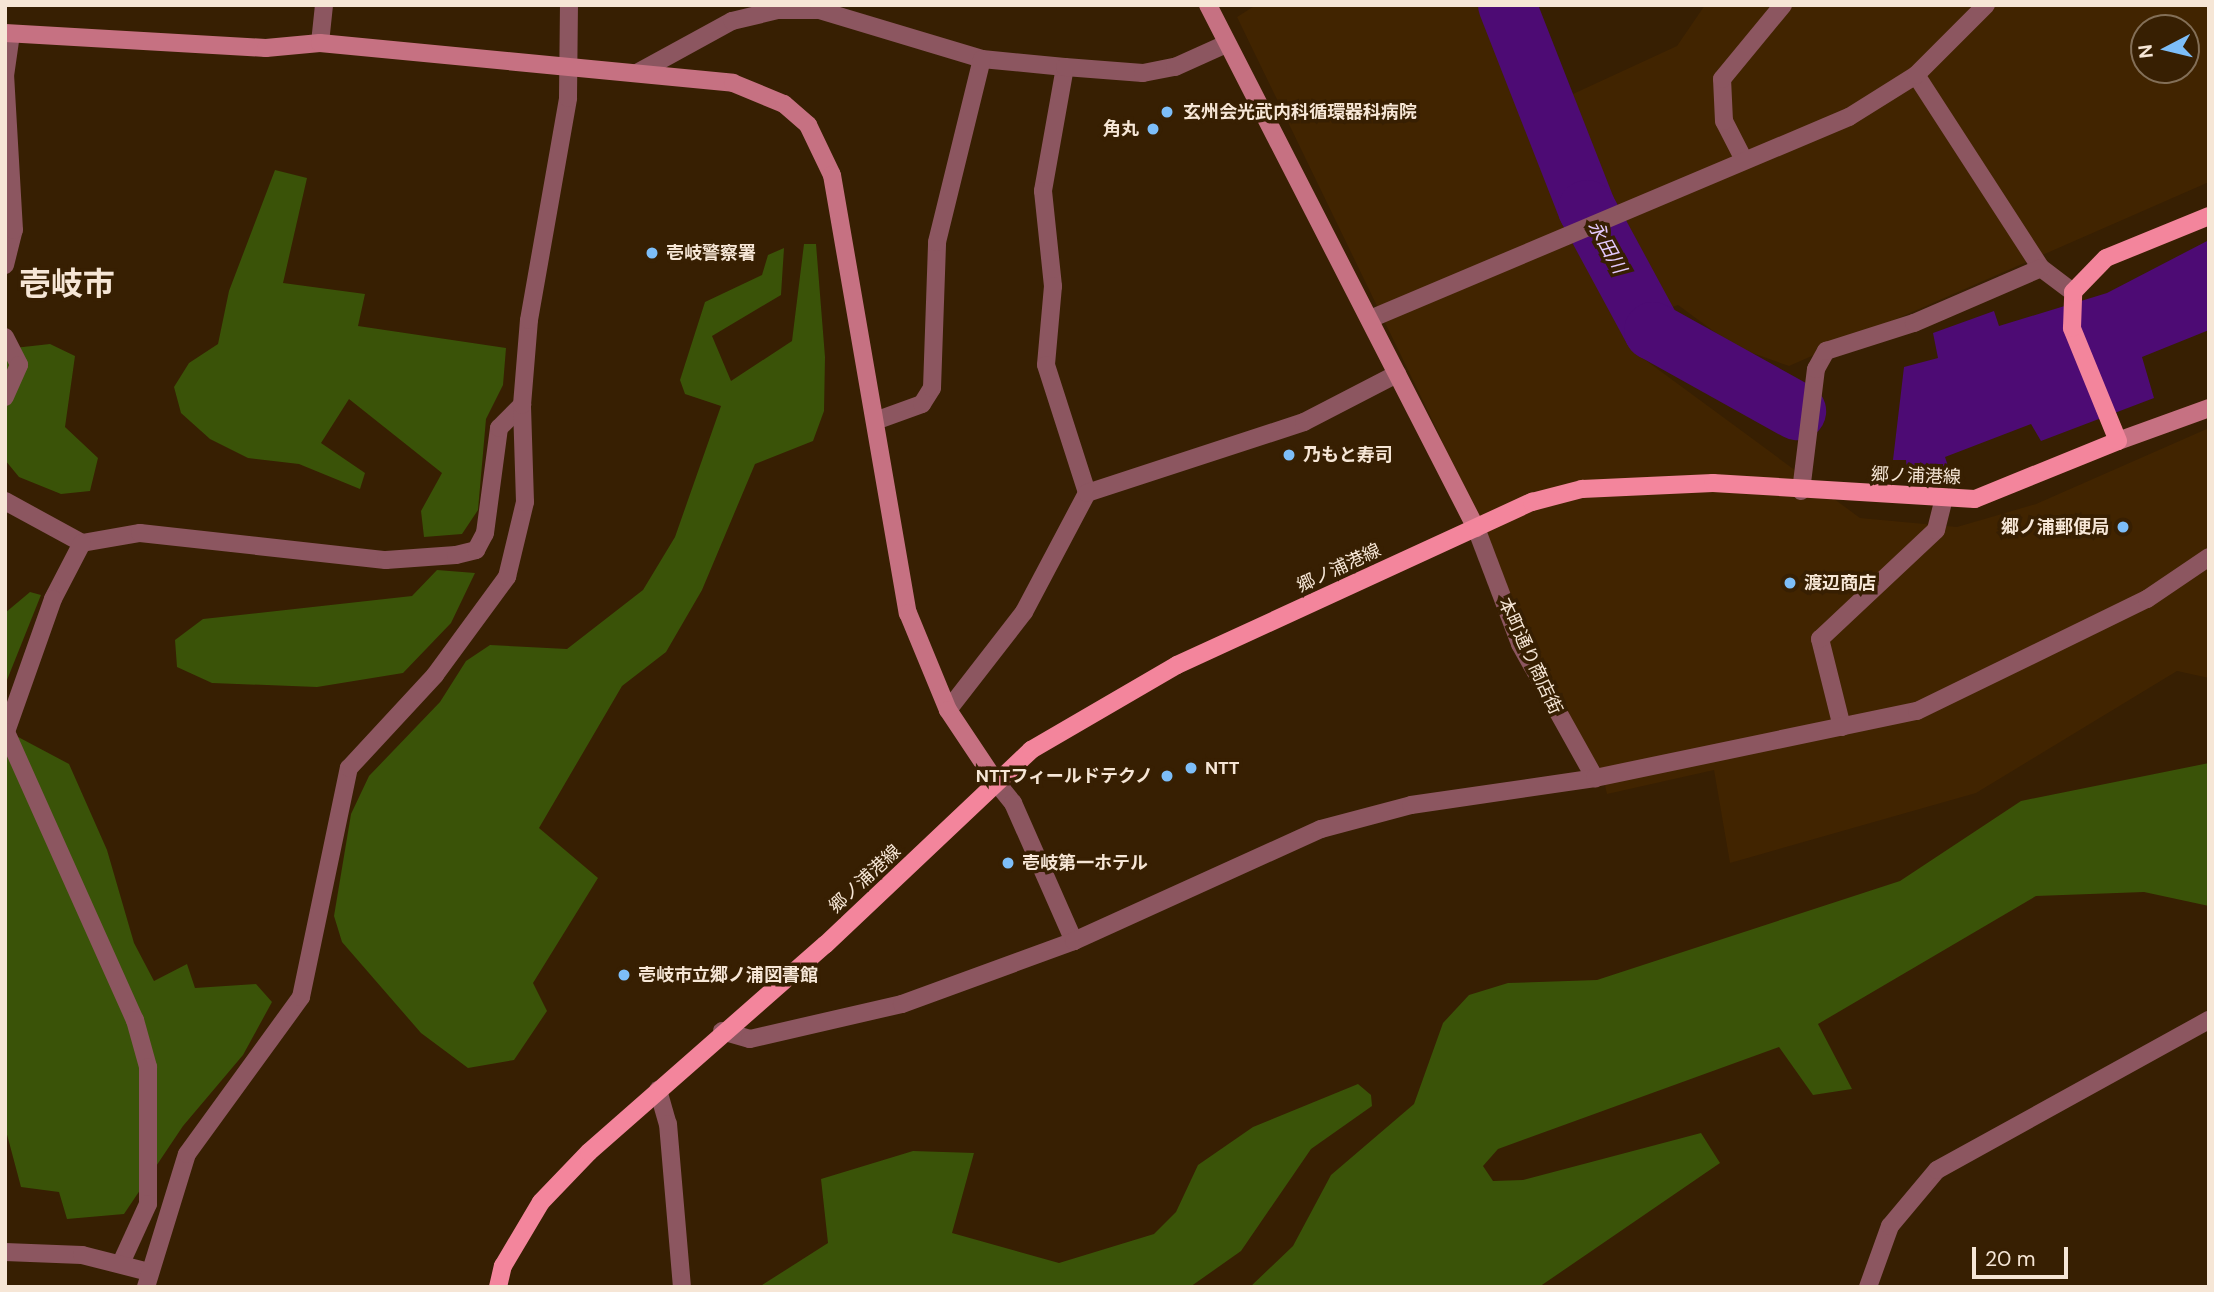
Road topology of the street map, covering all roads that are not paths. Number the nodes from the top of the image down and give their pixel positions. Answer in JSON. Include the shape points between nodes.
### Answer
{"nodes":[{"id":1,"x":324,"y":5,"type":"edge"},
{"id":2,"x":569,"y":5,"type":"edge"},
{"id":3,"x":1208,"y":5,"type":"edge"},
{"id":4,"x":1783,"y":5,"type":"edge"},
{"id":5,"x":1986,"y":5,"type":"edge"},
{"id":6,"x":8,"y":33,"type":"edge"},
{"id":7,"x":320,"y":43,"type":"junction"},
{"id":8,"x":1226,"y":44,"type":"junction"},
{"id":9,"x":982,"y":59,"type":"junction"},
{"id":10,"x":569,"y":67,"type":"junction"},
{"id":11,"x":1065,"y":67,"type":"junction"},
{"id":12,"x":638,"y":73,"type":"junction"},
{"id":13,"x":1916,"y":75,"type":"junction"},
{"id":14,"x":1744,"y":160,"type":"junction"},
{"id":15,"x":7,"y":194,"type":"edge"},
{"id":16,"x":2209,"y":216,"type":"edge"},
{"id":17,"x":5,"y":265,"type":"edge"},
{"id":18,"x":2041,"y":268,"type":"junction"},
{"id":19,"x":2073,"y":292,"type":"junction"},
{"id":20,"x":1370,"y":319,"type":"junction"},
{"id":21,"x":5,"y":337,"type":"edge"},
{"id":22,"x":1396,"y":374,"type":"junction"},
{"id":23,"x":5,"y":397,"type":"edge"},
{"id":24,"x":522,"y":405,"type":"junction"},
{"id":25,"x":2209,"y":408,"type":"edge"},
{"id":26,"x":874,"y":421,"type":"junction"},
{"id":27,"x":2118,"y":441,"type":"junction"},
{"id":28,"x":1801,"y":491,"type":"junction"},
{"id":29,"x":1087,"y":493,"type":"junction"},
{"id":30,"x":1944,"y":499,"type":"junction"},
{"id":31,"x":5,"y":501,"type":"edge"},
{"id":32,"x":1476,"y":528,"type":"junction"},
{"id":33,"x":82,"y":543,"type":"junction"},
{"id":34,"x":2209,"y":557,"type":"edge"},
{"id":35,"x":948,"y":710,"type":"junction"},
{"id":36,"x":1842,"y":727,"type":"junction"},
{"id":37,"x":1595,"y":778,"type":"junction"},
{"id":38,"x":996,"y":782,"type":"junction"},
{"id":39,"x":1074,"y":941,"type":"junction"},
{"id":40,"x":2209,"y":1020,"type":"edge"},
{"id":41,"x":722,"y":1031,"type":"junction"},
{"id":42,"x":658,"y":1090,"type":"junction"},
{"id":43,"x":5,"y":1252,"type":"edge"},
{"id":44,"x":122,"y":1261,"type":"junction"},
{"id":45,"x":148,"y":1279,"type":"edge"},
{"id":46,"x":498,"y":1287,"type":"edge"},
{"id":47,"x":682,"y":1287,"type":"edge"},
{"id":48,"x":1868,"y":1287,"type":"edge"}],
"edges":[{"from":1,"to":7,"type":"street"},
{"from":2,"to":10,"type":"street"},
{"from":3,"to":8,"type":"street"},
{"from":4,"to":14,"type":"street","via":[[1722,79],[1724,121]]},
{"from":5,"to":13,"type":"street"},
{"from":6,"to":7,"type":"street","via":[[266,48]]},
{"from":6,"to":15,"type":"street"},
{"from":7,"to":10,"type":"street"},
{"from":8,"to":11,"type":"street","via":[[1175,67],[1143,73]]},
{"from":8,"to":20,"type":"street"},
{"from":9,"to":11,"type":"street"},
{"from":9,"to":12,"type":"street","via":[[819,10],[778,10],[733,21]]},
{"from":9,"to":26,"type":"street","via":[[937,242],[932,388],[922,404]]},
{"from":10,"to":12,"type":"street"},
{"from":10,"to":24,"type":"street"},
{"from":11,"to":29,"type":"street","via":[[1043,191],[1053,286],[1046,365]]},
{"from":12,"to":26,"type":"street","via":[[760,91],[808,125],[832,175]]},
{"from":13,"to":14,"type":"street","via":[[1849,117]]},
{"from":13,"to":18,"type":"street"},
{"from":14,"to":20,"type":"street"},
{"from":15,"to":17,"type":"street","via":[[14,230]]},
{"from":16,"to":19,"type":"main road","via":[[2106,258]]},
{"from":18,"to":19,"type":"street"},
{"from":18,"to":28,"type":"street","via":[[1914,323],[1826,351],[1816,369]]},
{"from":19,"to":27,"type":"main road","via":[[2071,328]]},
{"from":20,"to":22,"type":"street"},
{"from":21,"to":23,"type":"street","via":[[19,365]]},
{"from":22,"to":29,"type":"street","via":[[1304,422]]},
{"from":22,"to":32,"type":"street"},
{"from":24,"to":33,"type":"street","via":[[499,428],[485,533],[475,550],[386,560],[140,533]]},
{"from":24,"to":45,"type":"street","via":[[525,502],[507,578],[435,676],[349,768],[301,997],[187,1154]]},
{"from":25,"to":27,"type":"street"},
{"from":26,"to":35,"type":"street","via":[[908,613]]},
{"from":27,"to":30,"type":"main road","name":"郷ノ浦港線","via":[[1975,499]]},
{"from":28,"to":30,"type":"main road","name":"郷ノ浦港線"},
{"from":28,"to":32,"type":"main road","name":"郷ノ浦港線","via":[[1713,483],[1582,489],[1532,502]]},
{"from":29,"to":35,"type":"street","via":[[1024,612]]},
{"from":30,"to":36,"type":"street","via":[[1936,530],[1820,639]]},
{"from":31,"to":33,"type":"street"},
{"from":32,"to":37,"type":"street","name":"本町通り商店街","via":[[1520,644]]},
{"from":32,"to":38,"type":"main road","name":"郷ノ浦港線","via":[[1177,665],[1031,750]]},
{"from":33,"to":44,"type":"street","via":[[53,599],[6,732],[130,1009],[148,1067],[148,1204]]},
{"from":34,"to":36,"type":"street","via":[[2147,598],[1917,711]]},
{"from":35,"to":38,"type":"street"},
{"from":36,"to":37,"type":"street"},
{"from":37,"to":39,"type":"street","via":[[1411,805],[1321,829]]},
{"from":38,"to":39,"type":"street","via":[[1013,803]]},
{"from":38,"to":41,"type":"main road","name":"郷ノ浦港線","via":[[825,945]]},
{"from":39,"to":41,"type":"street","via":[[902,1004],[750,1040]]},
{"from":40,"to":48,"type":"street","via":[[1937,1170],[1890,1226]]},
{"from":41,"to":42,"type":"main road","name":"郷ノ浦港線"},
{"from":42,"to":46,"type":"main road","name":"郷ノ浦港線","via":[[541,1202],[508,1256]]},
{"from":42,"to":47,"type":"street","via":[[668,1124]]},
{"from":43,"to":44,"type":"street"},
{"from":44,"to":45,"type":"street"}]}
